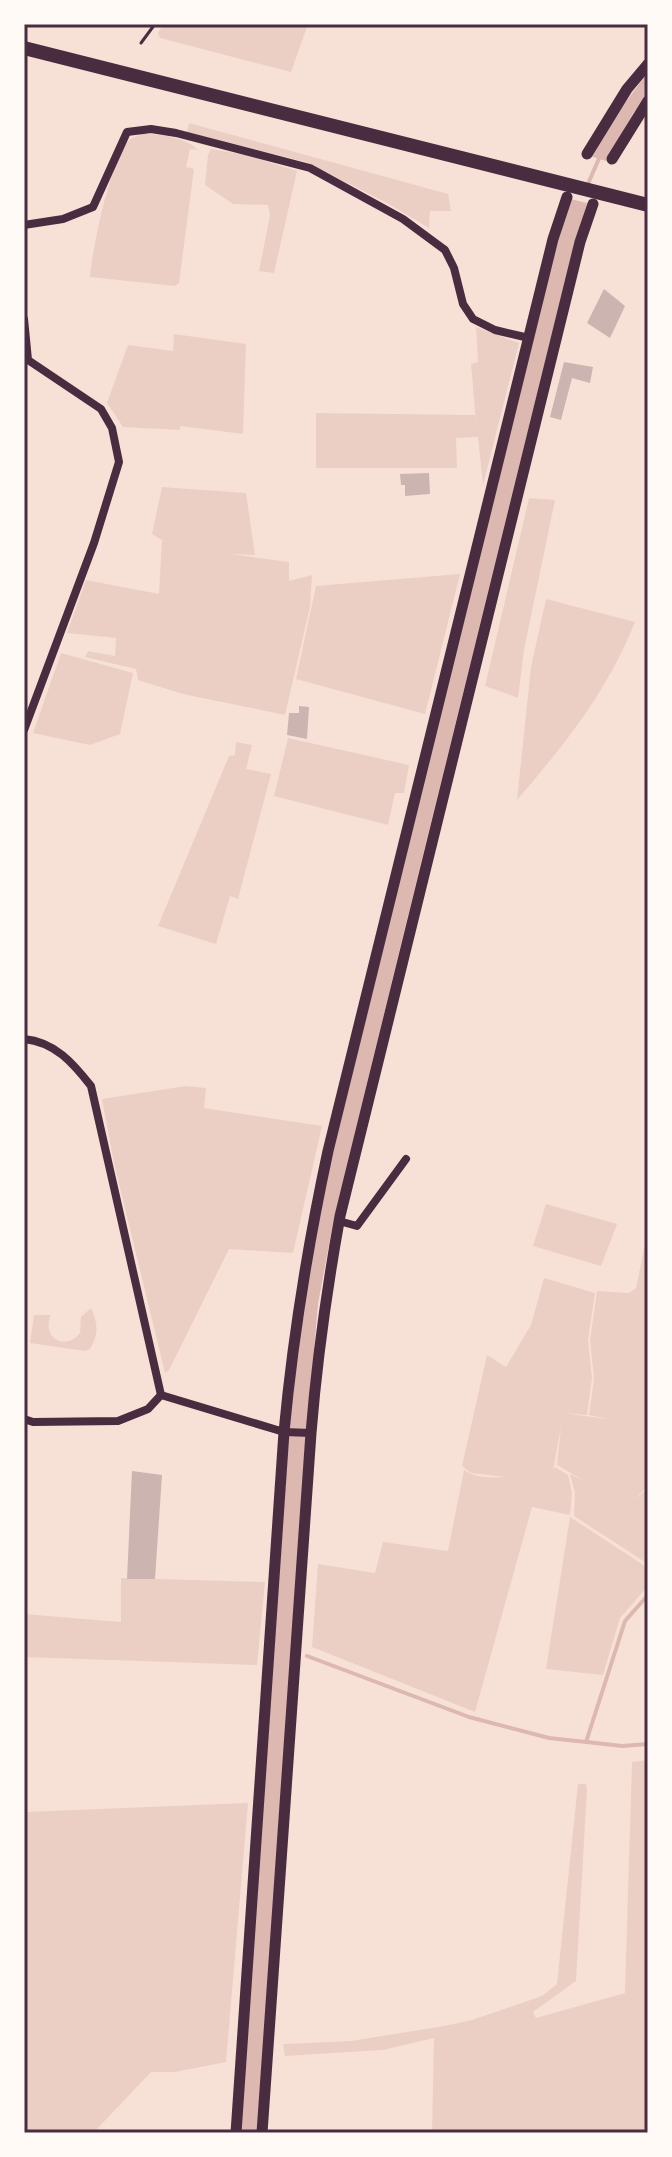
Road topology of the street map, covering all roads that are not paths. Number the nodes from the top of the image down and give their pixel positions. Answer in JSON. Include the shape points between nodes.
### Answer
{"nodes":[{"id":1,"x":24,"y":48,"type":"edge"},
{"id":2,"x":648,"y":64,"type":"edge"},
{"id":3,"x":648,"y":101,"type":"edge"},
{"id":4,"x":587,"y":154,"type":"dead end"},
{"id":5,"x":612,"y":159,"type":"dead end"},
{"id":6,"x":567,"y":197,"type":"dead end"},
{"id":7,"x":593,"y":204,"type":"dead end"},
{"id":8,"x":648,"y":205,"type":"edge"},
{"id":9,"x":24,"y":225,"type":"edge"},
{"id":10,"x":24,"y":319,"type":"edge"},
{"id":11,"x":529,"y":338,"type":"junction"},
{"id":12,"x":24,"y":730,"type":"edge"},
{"id":13,"x":24,"y":1039,"type":"edge"},
{"id":14,"x":406,"y":1159,"type":"dead end"},
{"id":15,"x":339,"y":1221,"type":"junction"},
{"id":16,"x":161,"y":1395,"type":"junction"},
{"id":17,"x":24,"y":1419,"type":"edge"},
{"id":18,"x":286,"y":1432,"type":"junction"},
{"id":19,"x":309,"y":1433,"type":"junction"},
{"id":20,"x":236,"y":2133,"type":"edge"},
{"id":21,"x":262,"y":2133,"type":"edge"}],
"edges":[{"from":1,"to":8,"type":"highway"},
{"from":2,"to":4,"type":"street"},
{"from":3,"to":5,"type":"street"},
{"from":6,"to":11,"type":"street"},
{"from":7,"to":15,"type":"street"},
{"from":9,"to":11,"type":"street","via":[[63,219],[93,207],[127,132],[176,133],[310,168],[403,219],[445,250],[473,319]]},
{"from":10,"to":12,"type":"street","via":[[28,360],[101,409],[112,428],[119,462]]},
{"from":11,"to":18,"type":"street","via":[[325,1165],[299,1297]]},
{"from":13,"to":16,"type":"street","via":[[41,1041],[72,1061],[91,1086]]},
{"from":14,"to":15,"type":"street","via":[[357,1226]]},
{"from":15,"to":19,"type":"street"},
{"from":16,"to":17,"type":"street","via":[[148,1409],[118,1421]]},
{"from":16,"to":18,"type":"street"},
{"from":18,"to":19,"type":"street"},
{"from":18,"to":20,"type":"street"},
{"from":19,"to":21,"type":"street"}]}
